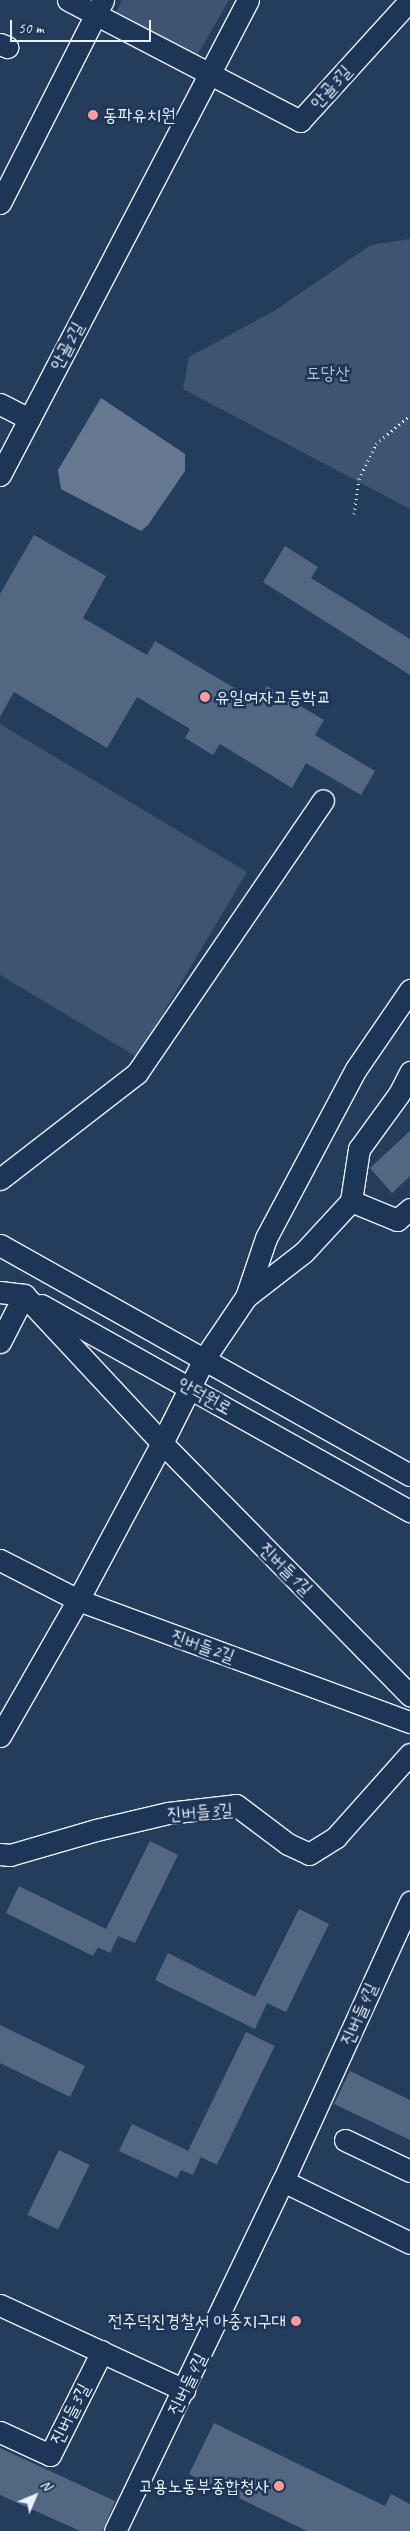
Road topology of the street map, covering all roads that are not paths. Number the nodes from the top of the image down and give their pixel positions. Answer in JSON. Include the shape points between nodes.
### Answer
{"nodes":[{"id":1,"x":68,"y":0,"type":"edge"},
{"id":2,"x":248,"y":0,"type":"edge"},
{"id":3,"x":410,"y":0,"type":"edge"},
{"id":4,"x":99,"y":7,"type":"edge"},
{"id":5,"x":210,"y":73,"type":"junction"},
{"id":6,"x":8,"y":168,"type":"edge"},
{"id":7,"x":0,"y":203,"type":"edge"},
{"id":8,"x":0,"y":404,"type":"edge"},
{"id":9,"x":29,"y":419,"type":"junction"},
{"id":10,"x":0,"y":475,"type":"edge"},
{"id":11,"x":323,"y":800,"type":"dead end"},
{"id":12,"x":410,"y":990,"type":"edge"},
{"id":13,"x":410,"y":1072,"type":"edge"},
{"id":14,"x":0,"y":1179,"type":"edge"},
{"id":15,"x":351,"y":1201,"type":"junction"},
{"id":16,"x":410,"y":1209,"type":"edge"},
{"id":17,"x":0,"y":1245,"type":"edge"},
{"id":18,"x":0,"y":1281,"type":"edge"},
{"id":19,"x":0,"y":1292,"type":"edge"},
{"id":20,"x":24,"y":1295,"type":"junction"},
{"id":21,"x":246,"y":1296,"type":"junction"},
{"id":22,"x":0,"y":1342,"type":"edge"},
{"id":23,"x":204,"y":1359,"type":"junction"},
{"id":24,"x":191,"y":1388,"type":"junction"},
{"id":25,"x":162,"y":1443,"type":"junction"},
{"id":26,"x":410,"y":1475,"type":"edge"},
{"id":27,"x":410,"y":1511,"type":"edge"},
{"id":28,"x":0,"y":1560,"type":"edge"},
{"id":29,"x":78,"y":1600,"type":"junction"},
{"id":30,"x":410,"y":1695,"type":"edge"},
{"id":31,"x":410,"y":1722,"type":"edge"},
{"id":32,"x":0,"y":1736,"type":"edge"},
{"id":33,"x":410,"y":1754,"type":"edge"},
{"id":34,"x":0,"y":1854,"type":"edge"},
{"id":35,"x":410,"y":1902,"type":"edge"},
{"id":36,"x":345,"y":2140,"type":"dead end"},
{"id":37,"x":410,"y":2171,"type":"edge"},
{"id":38,"x":283,"y":2182,"type":"junction"},
{"id":39,"x":410,"y":2243,"type":"edge"},
{"id":40,"x":0,"y":2305,"type":"edge"},
{"id":41,"x":102,"y":2351,"type":"junction"},
{"id":42,"x":184,"y":2390,"type":"junction"},
{"id":43,"x":0,"y":2432,"type":"edge"},
{"id":44,"x":115,"y":2531,"type":"edge"}],
"edges":[{"from":1,"to":4,"type":"street","name":"안골3길"},
{"from":2,"to":5,"type":"street"},
{"from":3,"to":5,"type":"street","name":"안골3길","via":[[300,121]]},
{"from":4,"to":5,"type":"street","name":"안골3길"},
{"from":4,"to":6,"type":"street"},
{"from":5,"to":9,"type":"street","name":"안골2길"},
{"from":6,"to":7,"type":"street"},
{"from":8,"to":9,"type":"street"},
{"from":9,"to":10,"type":"street","name":"안골2길"},
{"from":11,"to":14,"type":"street","via":[[137,1073]]},
{"from":12,"to":21,"type":"street","via":[[356,1068],[266,1238]]},
{"from":13,"to":15,"type":"street","via":[[399,1094],[359,1149]]},
{"from":15,"to":16,"type":"street","via":[[397,1220]]},
{"from":15,"to":21,"type":"street","via":[[304,1252]]},
{"from":17,"to":23,"type":"street","name":"안덕원로"},
{"from":18,"to":20,"type":"street","name":"안덕원로"},
{"from":19,"to":20,"type":"street"},
{"from":20,"to":22,"type":"street"},
{"from":20,"to":24,"type":"street","name":"안덕원로"},
{"from":20,"to":25,"type":"street","name":"진버들1길"},
{"from":21,"to":23,"type":"street"},
{"from":23,"to":24,"type":"street"},
{"from":23,"to":26,"type":"street","name":"안덕원로"},
{"from":24,"to":25,"type":"street"},
{"from":24,"to":27,"type":"street","name":"안덕원로"},
{"from":25,"to":29,"type":"street"},
{"from":25,"to":30,"type":"street","name":"진버들1길"},
{"from":28,"to":29,"type":"street","name":"진버들2길"},
{"from":29,"to":31,"type":"street","name":"진버들2길"},
{"from":29,"to":32,"type":"street"},
{"from":33,"to":34,"type":"street","name":"진버들3길","via":[[336,1837],[309,1854],[288,1844],[236,1806],[168,1813],[10,1855]]},
{"from":35,"to":38,"type":"street","name":"진버들4길"},
{"from":36,"to":37,"type":"street"},
{"from":38,"to":39,"type":"street"},
{"from":38,"to":42,"type":"street","name":"진버들4길"},
{"from":40,"to":41,"type":"street"},
{"from":41,"to":42,"type":"street"},
{"from":41,"to":43,"type":"street","name":"진버들3길","via":[[50,2455]]},
{"from":42,"to":44,"type":"street","name":"진버들4길"}]}
